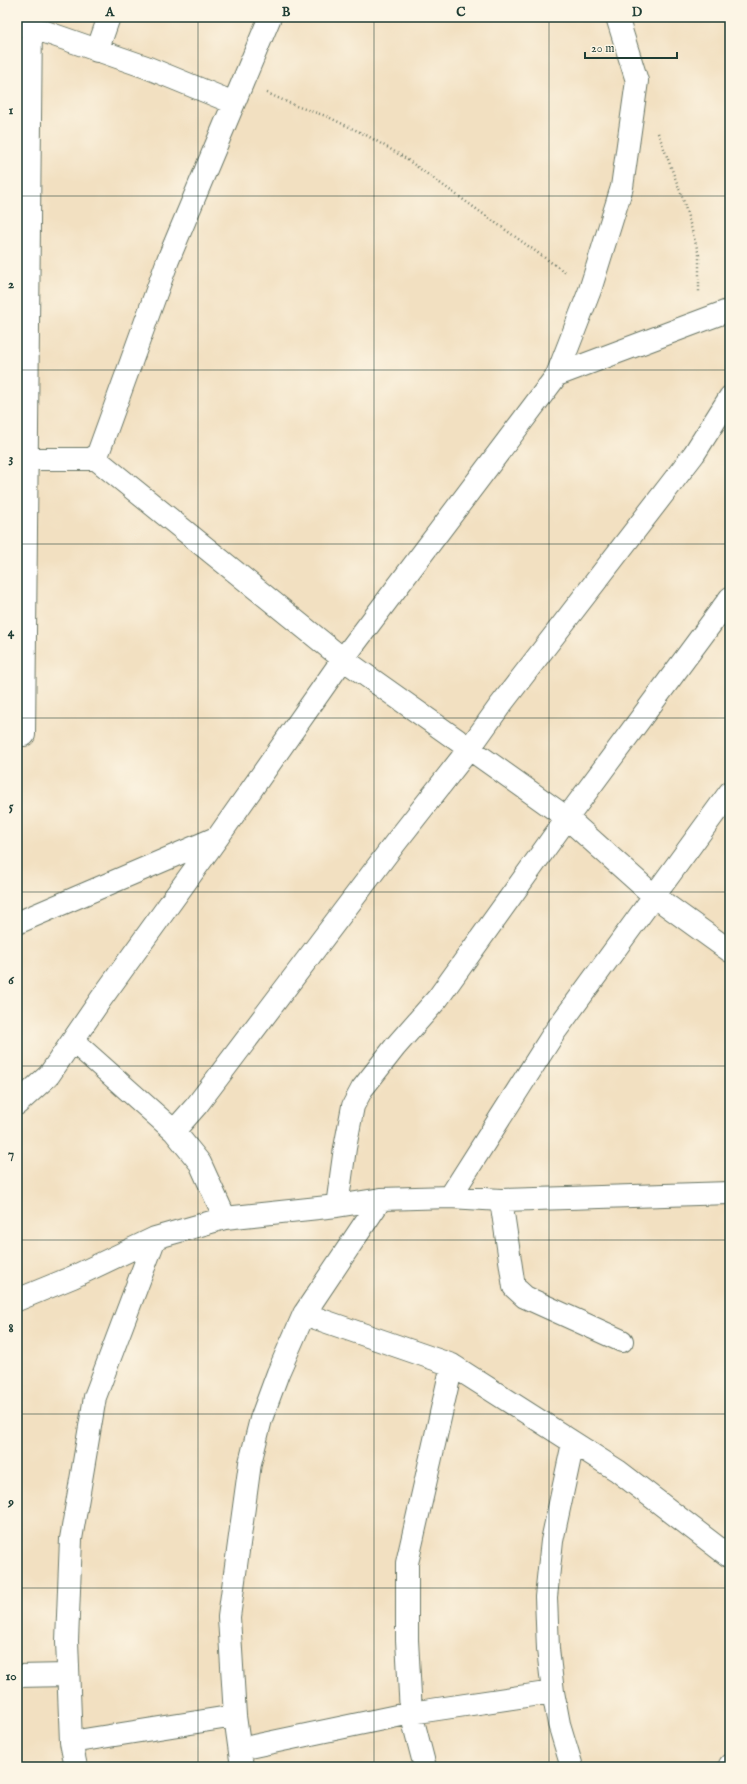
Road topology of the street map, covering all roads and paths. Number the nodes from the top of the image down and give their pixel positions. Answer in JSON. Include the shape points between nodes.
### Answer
{"nodes":[{"id":1,"x":109,"y":17,"type":"edge"},
{"id":2,"x":270,"y":17,"type":"edge"},
{"id":3,"x":617,"y":17,"type":"edge"},
{"id":4,"x":26,"y":23,"type":"edge"},
{"id":5,"x":97,"y":51,"type":"junction"},
{"id":6,"x":243,"y":82,"type":"junction"},
{"id":7,"x":234,"y":102,"type":"junction"},
{"id":8,"x":657,"y":131,"type":"dead end"},
{"id":9,"x":590,"y":290,"type":"junction"},
{"id":10,"x":730,"y":310,"type":"edge"},
{"id":11,"x":700,"y":322,"type":"junction"},
{"id":12,"x":557,"y":375,"type":"junction"},
{"id":13,"x":730,"y":397,"type":"edge"},
{"id":14,"x":22,"y":459,"type":"edge"},
{"id":15,"x":96,"y":459,"type":"junction"},
{"id":16,"x":730,"y":598,"type":"edge"},
{"id":17,"x":343,"y":659,"type":"junction"},
{"id":18,"x":24,"y":735,"type":"dead end"},
{"id":19,"x":469,"y":749,"type":"junction"},
{"id":20,"x":730,"y":792,"type":"edge"},
{"id":21,"x":567,"y":818,"type":"junction"},
{"id":22,"x":218,"y":837,"type":"junction"},
{"id":23,"x":654,"y":896,"type":"junction"},
{"id":24,"x":17,"y":923,"type":"edge"},
{"id":25,"x":730,"y":951,"type":"edge"},
{"id":26,"x":73,"y":1040,"type":"junction"},
{"id":27,"x":17,"y":1104,"type":"edge"},
{"id":28,"x":174,"y":1131,"type":"junction"},
{"id":29,"x":730,"y":1193,"type":"edge"},
{"id":30,"x":450,"y":1197,"type":"junction"},
{"id":31,"x":381,"y":1199,"type":"junction"},
{"id":32,"x":501,"y":1200,"type":"junction"},
{"id":33,"x":337,"y":1206,"type":"junction"},
{"id":34,"x":225,"y":1218,"type":"junction"},
{"id":35,"x":155,"y":1238,"type":"junction"},
{"id":36,"x":17,"y":1300,"type":"edge"},
{"id":37,"x":304,"y":1314,"type":"junction"},
{"id":38,"x":622,"y":1341,"type":"dead end"},
{"id":39,"x":452,"y":1365,"type":"junction"},
{"id":40,"x":573,"y":1443,"type":"junction"},
{"id":41,"x":730,"y":1557,"type":"edge"},
{"id":42,"x":68,"y":1675,"type":"junction"},
{"id":43,"x":17,"y":1676,"type":"edge"},
{"id":44,"x":553,"y":1692,"type":"junction"},
{"id":45,"x":411,"y":1713,"type":"junction"},
{"id":46,"x":235,"y":1716,"type":"junction"},
{"id":47,"x":71,"y":1742,"type":"junction"},
{"id":48,"x":241,"y":1758,"type":"edge"},
{"id":49,"x":76,"y":1767,"type":"edge"},
{"id":50,"x":424,"y":1767,"type":"edge"},
{"id":51,"x":572,"y":1767,"type":"edge"}],
"edges":[{"from":1,"to":5,"type":"street"},
{"from":2,"to":6,"type":"street"},
{"from":3,"to":9,"type":"street","via":[[637,81],[622,187]]},
{"from":4,"to":5,"type":"street"},
{"from":4,"to":14,"type":"street"},
{"from":5,"to":7,"type":"street","via":[[146,67]]},
{"from":6,"to":7,"type":"street"},
{"from":6,"to":9,"type":"path","via":[[296,106],[326,116],[402,156]]},
{"from":7,"to":15,"type":"street","via":[[168,260]]},
{"from":8,"to":11,"type":"path","via":[[682,196],[698,255]]},
{"from":9,"to":12,"type":"street"},
{"from":10,"to":11,"type":"street"},
{"from":11,"to":12,"type":"street"},
{"from":12,"to":17,"type":"street"},
{"from":13,"to":19,"type":"street","via":[[694,454]]},
{"from":14,"to":15,"type":"street"},
{"from":14,"to":18,"type":"street"},
{"from":15,"to":17,"type":"street"},
{"from":16,"to":21,"type":"street"},
{"from":17,"to":19,"type":"street"},
{"from":17,"to":22,"type":"street"},
{"from":19,"to":21,"type":"street"},
{"from":19,"to":28,"type":"street","via":[[197,1105]]},
{"from":20,"to":23,"type":"street"},
{"from":21,"to":23,"type":"street"},
{"from":21,"to":33,"type":"street","via":[[438,998],[362,1089],[353,1106]]},
{"from":22,"to":24,"type":"street"},
{"from":22,"to":26,"type":"street"},
{"from":23,"to":25,"type":"street"},
{"from":23,"to":30,"type":"street","via":[[554,1034]]},
{"from":26,"to":27,"type":"street","via":[[48,1075]]},
{"from":26,"to":28,"type":"street"},
{"from":28,"to":34,"type":"street","via":[[200,1163]]},
{"from":29,"to":32,"type":"street"},
{"from":30,"to":31,"type":"street"},
{"from":30,"to":32,"type":"street"},
{"from":31,"to":33,"type":"street"},
{"from":31,"to":37,"type":"street"},
{"from":32,"to":38,"type":"street","via":[[514,1287],[525,1297]]},
{"from":33,"to":34,"type":"street"},
{"from":34,"to":35,"type":"street"},
{"from":35,"to":36,"type":"street"},
{"from":35,"to":42,"type":"street","via":[[95,1397],[72,1539]]},
{"from":37,"to":39,"type":"street"},
{"from":37,"to":46,"type":"street","via":[[261,1419],[250,1463],[229,1617]]},
{"from":39,"to":40,"type":"street"},
{"from":39,"to":45,"type":"street","via":[[407,1563],[407,1640]]},
{"from":40,"to":41,"type":"street","via":[[618,1471]]},
{"from":40,"to":44,"type":"street","via":[[552,1541],[546,1597]]},
{"from":42,"to":43,"type":"street"},
{"from":42,"to":47,"type":"street"},
{"from":44,"to":45,"type":"street"},
{"from":44,"to":51,"type":"street","via":[[559,1724]]},
{"from":45,"to":48,"type":"street"},
{"from":45,"to":50,"type":"street"},
{"from":46,"to":47,"type":"street"},
{"from":46,"to":48,"type":"street"},
{"from":47,"to":49,"type":"street"}]}
